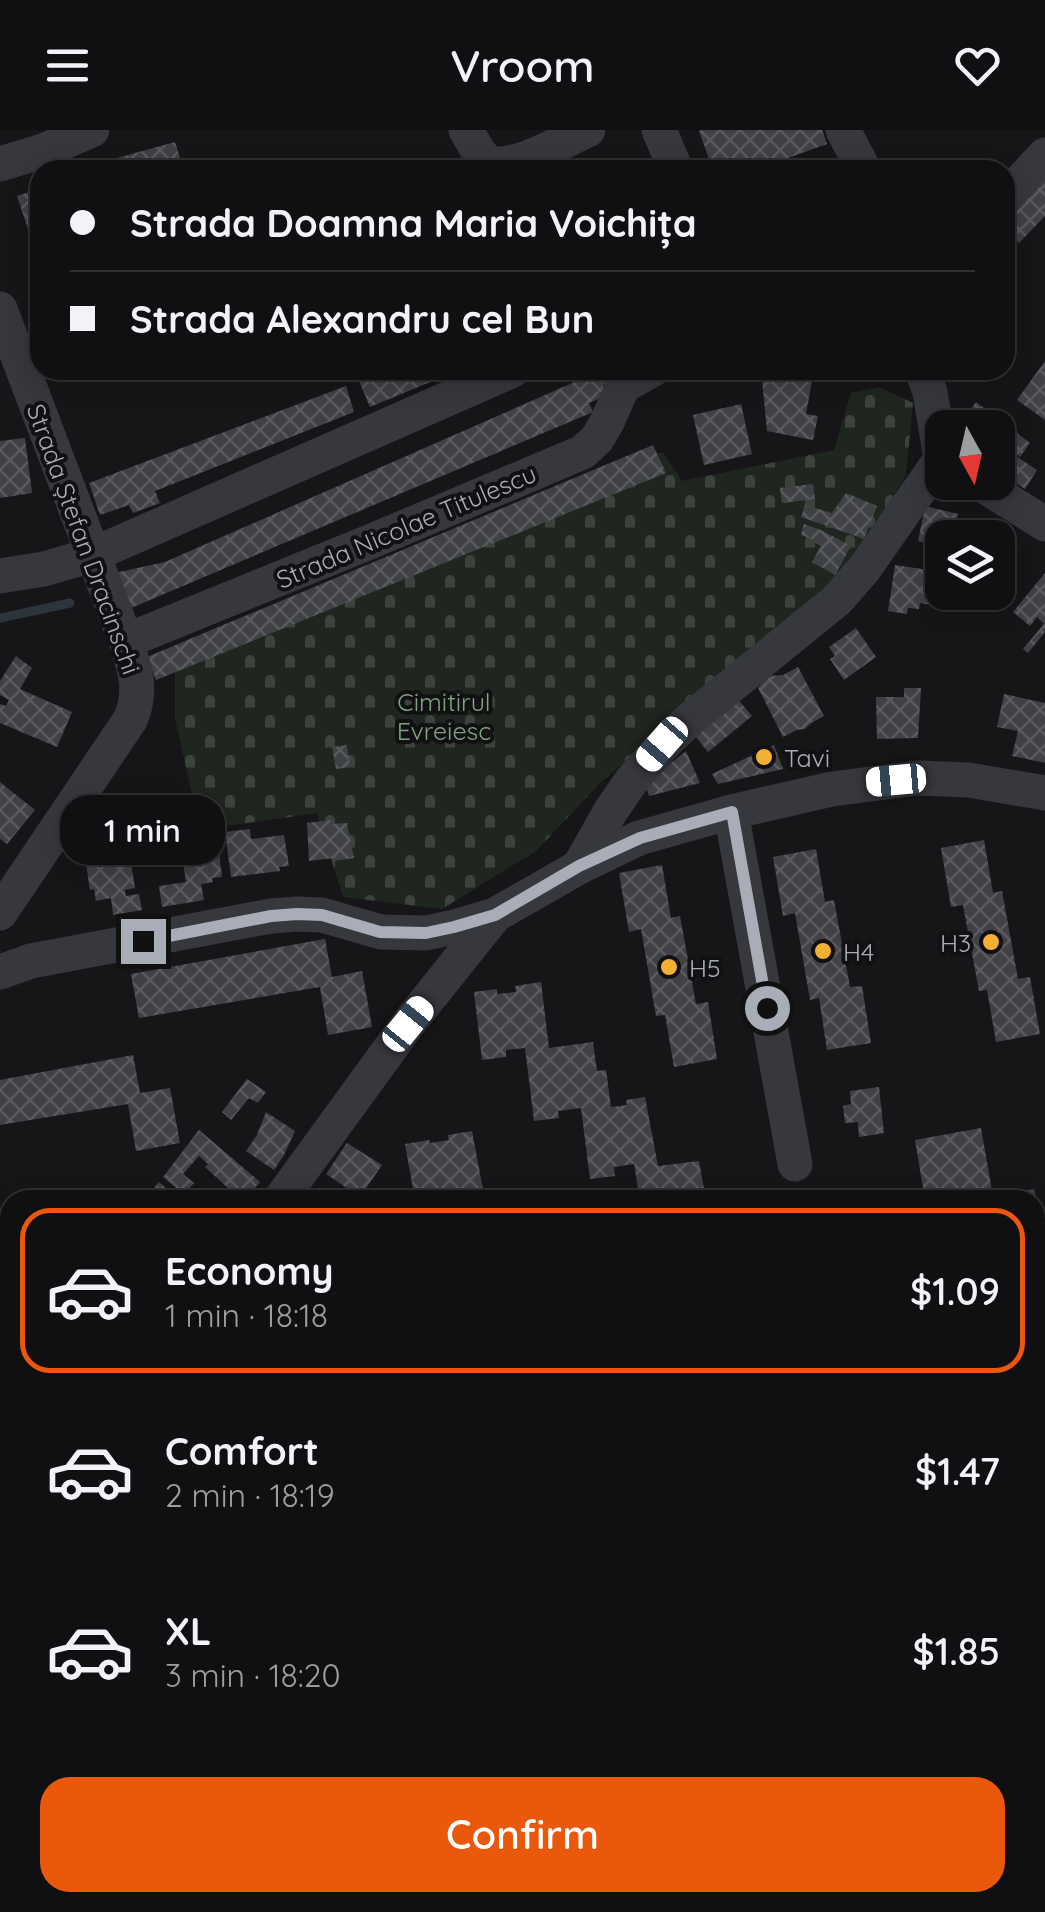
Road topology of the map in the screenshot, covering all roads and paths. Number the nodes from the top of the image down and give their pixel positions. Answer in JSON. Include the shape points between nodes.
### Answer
{"nodes":[{"id":1,"x":92,"y":130,"type":"edge"},
{"id":2,"x":466,"y":130,"type":"edge"},
{"id":3,"x":588,"y":130,"type":"edge"},
{"id":4,"x":659,"y":130,"type":"edge"},
{"id":5,"x":843,"y":130,"type":"edge"},
{"id":6,"x":1045,"y":155,"type":"edge"},
{"id":7,"x":486,"y":160,"type":"edge"},
{"id":8,"x":520,"y":160,"type":"edge"},
{"id":9,"x":672,"y":160,"type":"edge"},
{"id":10,"x":859,"y":160,"type":"edge"},
{"id":11,"x":0,"y":164,"type":"edge"},
{"id":12,"x":1015,"y":187,"type":"edge"},
{"id":13,"x":0,"y":309,"type":"edge"},
{"id":14,"x":7,"y":348,"type":"edge"},
{"id":15,"x":489,"y":380,"type":"edge"},
{"id":16,"x":634,"y":380,"type":"edge"},
{"id":17,"x":926,"y":380,"type":"edge"},
{"id":18,"x":933,"y":410,"type":"edge"},
{"id":19,"x":925,"y":484,"type":"edge"},
{"id":20,"x":1007,"y":500,"type":"edge"},
{"id":21,"x":1045,"y":524,"type":"edge"},
{"id":22,"x":92,"y":555,"type":"junction"},
{"id":23,"x":0,"y":576,"type":"edge"},
{"id":24,"x":126,"y":641,"type":"junction"},
{"id":25,"x":1045,"y":793,"type":"edge"},
{"id":26,"x":732,"y":812,"type":"junction"},
{"id":27,"x":579,"y":866,"type":"junction"},
{"id":28,"x":0,"y":913,"type":"edge"},
{"id":29,"x":495,"y":915,"type":"junction"},
{"id":30,"x":0,"y":972,"type":"edge"},
{"id":31,"x":795,"y":1164,"type":"dead end"},
{"id":32,"x":287,"y":1190,"type":"edge"}],
"edges":[{"from":1,"to":11,"type":"street"},
{"from":2,"to":7,"type":"street"},
{"from":3,"to":8,"type":"street"},
{"from":4,"to":9,"type":"street"},
{"from":5,"to":10,"type":"street"},
{"from":6,"to":12,"type":"street"},
{"from":13,"to":14,"type":"street","name":"Strada Ștefan Dracinschi"},
{"from":14,"to":22,"type":"street","name":"Strada Ștefan Dracinschi"},
{"from":15,"to":22,"type":"street"},
{"from":16,"to":24,"type":"street","name":"Strada Nicolae Titulescu","via":[[624,386],[597,439],[583,452]]},
{"from":17,"to":18,"type":"street"},
{"from":19,"to":27,"type":"street","via":[[837,600],[662,744]]},
{"from":20,"to":21,"type":"street"},
{"from":22,"to":23,"type":"street"},
{"from":22,"to":24,"type":"street","name":"Strada Ștefan Dracinschi"},
{"from":24,"to":28,"type":"street","name":"Strada Ștefan Dracinschi","via":[[138,692],[130,720]]},
{"from":25,"to":26,"type":"street","via":[[918,778]]},
{"from":26,"to":27,"type":"street","via":[[640,838]]},
{"from":26,"to":31,"type":"street"},
{"from":27,"to":29,"type":"street"},
{"from":29,"to":30,"type":"street","via":[[426,933],[380,932],[322,915],[271,916]]},
{"from":29,"to":32,"type":"street"}]}
